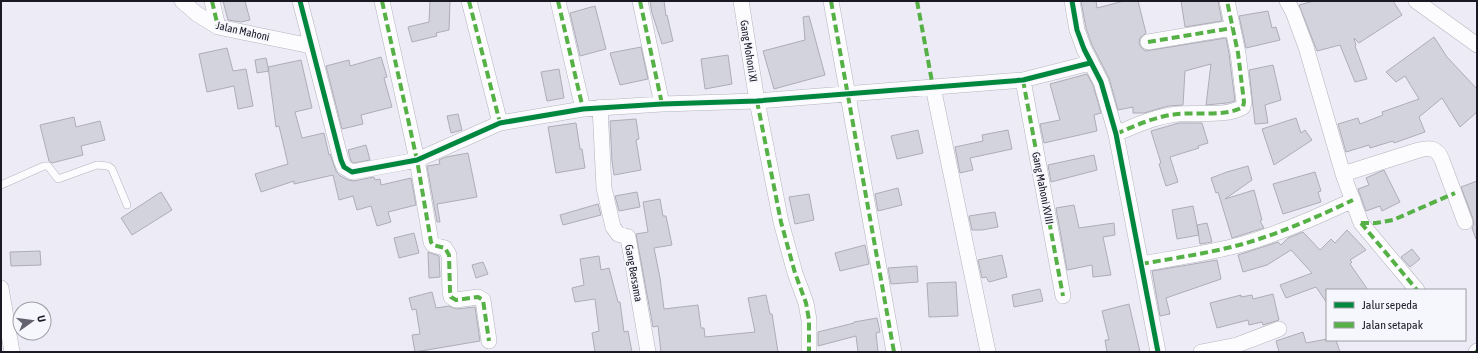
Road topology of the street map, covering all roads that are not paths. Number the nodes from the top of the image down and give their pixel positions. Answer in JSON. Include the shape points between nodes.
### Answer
{"nodes":[{"id":1,"x":182,"y":1,"type":"edge"},
{"id":2,"x":212,"y":1,"type":"edge"},
{"id":3,"x":300,"y":1,"type":"edge"},
{"id":4,"x":382,"y":1,"type":"edge"},
{"id":5,"x":469,"y":1,"type":"edge"},
{"id":6,"x":558,"y":1,"type":"edge"},
{"id":7,"x":640,"y":1,"type":"edge"},
{"id":8,"x":742,"y":1,"type":"edge"},
{"id":9,"x":832,"y":1,"type":"edge"},
{"id":10,"x":1072,"y":1,"type":"edge"},
{"id":11,"x":1228,"y":1,"type":"edge"},
{"id":12,"x":1287,"y":1,"type":"edge"},
{"id":13,"x":1416,"y":1,"type":"edge"},
{"id":14,"x":218,"y":27,"type":"junction"},
{"id":15,"x":1232,"y":28,"type":"junction"},
{"id":16,"x":1470,"y":33,"type":"edge"},
{"id":17,"x":1148,"y":42,"type":"dead end"},
{"id":18,"x":1477,"y":44,"type":"edge"},
{"id":19,"x":311,"y":46,"type":"junction"},
{"id":20,"x":1090,"y":63,"type":"junction"},
{"id":21,"x":1023,"y":80,"type":"junction"},
{"id":22,"x":933,"y":87,"type":"junction"},
{"id":23,"x":847,"y":94,"type":"junction"},
{"id":24,"x":757,"y":101,"type":"junction"},
{"id":25,"x":662,"y":104,"type":"junction"},
{"id":26,"x":600,"y":108,"type":"junction"},
{"id":27,"x":583,"y":109,"type":"junction"},
{"id":28,"x":500,"y":123,"type":"junction"},
{"id":29,"x":1116,"y":134,"type":"junction"},
{"id":30,"x":417,"y":160,"type":"junction"},
{"id":31,"x":1343,"y":174,"type":"junction"},
{"id":32,"x":1,"y":185,"type":"edge"},
{"id":33,"x":1353,"y":200,"type":"junction"},
{"id":34,"x":127,"y":205,"type":"dead end"},
{"id":35,"x":1465,"y":222,"type":"dead end"},
{"id":36,"x":1141,"y":264,"type":"junction"},
{"id":37,"x":1,"y":288,"type":"edge"},
{"id":38,"x":1417,"y":289,"type":"edge"},
{"id":39,"x":1063,"y":296,"type":"dead end"},
{"id":40,"x":1279,"y":330,"type":"dead end"},
{"id":41,"x":489,"y":341,"type":"dead end"},
{"id":42,"x":12,"y":352,"type":"edge"},
{"id":43,"x":648,"y":352,"type":"edge"},
{"id":44,"x":809,"y":352,"type":"edge"},
{"id":45,"x":894,"y":352,"type":"edge"},
{"id":46,"x":988,"y":352,"type":"edge"},
{"id":47,"x":1158,"y":352,"type":"edge"},
{"id":48,"x":1201,"y":352,"type":"edge"}],
"edges":[{"from":1,"to":14,"type":"street","name":"Jalan Mahoni"},
{"from":2,"to":14,"type":"street"},
{"from":3,"to":19,"type":"street"},
{"from":4,"to":30,"type":"street"},
{"from":5,"to":28,"type":"street"},
{"from":6,"to":27,"type":"street"},
{"from":7,"to":25,"type":"street"},
{"from":8,"to":24,"type":"street","name":"Gang Mohoni XI"},
{"from":9,"to":23,"type":"street"},
{"from":10,"to":20,"type":"street","via":[[1077,30]]},
{"from":11,"to":15,"type":"street"},
{"from":12,"to":31,"type":"street","via":[[1306,47]]},
{"from":13,"to":16,"type":"street"},
{"from":14,"to":19,"type":"street","name":"Jalan Mahoni"},
{"from":15,"to":17,"type":"street"},
{"from":15,"to":29,"type":"street","via":[[1238,53],[1243,107],[1220,112],[1176,114],[1156,118]]},
{"from":16,"to":18,"type":"street"},
{"from":19,"to":30,"type":"street","via":[[344,167],[356,172]]},
{"from":20,"to":21,"type":"street"},
{"from":20,"to":29,"type":"street","via":[[1101,82]]},
{"from":21,"to":22,"type":"street"},
{"from":21,"to":39,"type":"street","name":"Gang Mahoni XVIII"},
{"from":22,"to":23,"type":"street"},
{"from":22,"to":46,"type":"street"},
{"from":23,"to":24,"type":"street"},
{"from":23,"to":45,"type":"street"},
{"from":24,"to":25,"type":"street"},
{"from":24,"to":44,"type":"street","name":"Gang Mohoni XI","via":[[781,222],[806,303]]},
{"from":25,"to":26,"type":"street"},
{"from":26,"to":27,"type":"street"},
{"from":26,"to":43,"type":"street","name":"Gang Bersama","via":[[604,188],[613,227],[618,234],[628,238]]},
{"from":27,"to":28,"type":"street"},
{"from":28,"to":30,"type":"street"},
{"from":29,"to":36,"type":"street"},
{"from":30,"to":41,"type":"street","via":[[431,242],[445,248],[449,254],[450,294],[456,300],[478,296],[481,298],[485,308]]},
{"from":31,"to":33,"type":"street"},
{"from":31,"to":35,"type":"street","via":[[1419,150],[1436,150]]},
{"from":32,"to":34,"type":"lane","via":[[44,166],[49,167],[58,179],[102,165],[112,169]]},
{"from":33,"to":36,"type":"street","via":[[1317,217],[1243,244]]},
{"from":33,"to":38,"type":"street","via":[[1361,223]]},
{"from":36,"to":47,"type":"street"},
{"from":37,"to":42,"type":"street"},
{"from":40,"to":48,"type":"street","via":[[1237,345]]}]}
